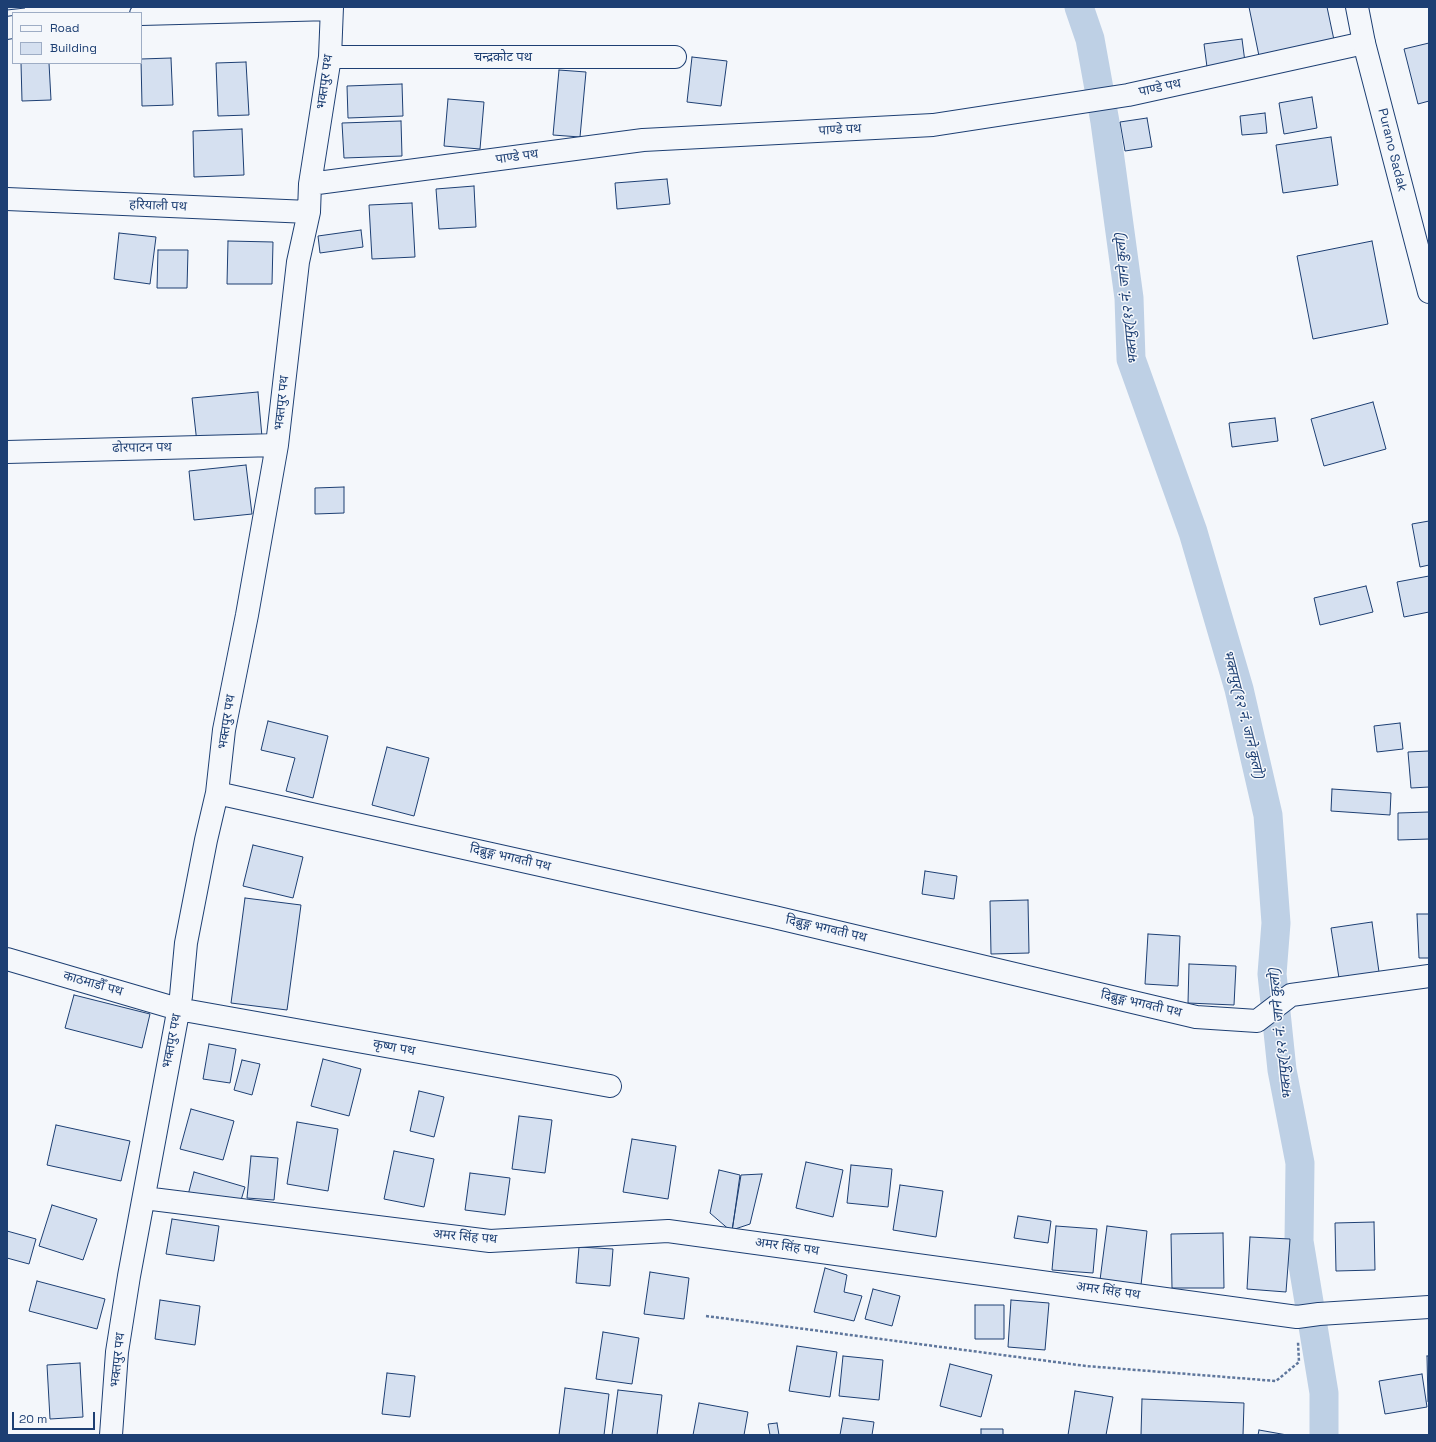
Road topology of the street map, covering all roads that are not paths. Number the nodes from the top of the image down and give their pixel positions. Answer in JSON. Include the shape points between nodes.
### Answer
{"nodes":[{"id":1,"x":1357,"y":7,"type":"edge"},
{"id":2,"x":332,"y":8,"type":"edge"},
{"id":3,"x":142,"y":14,"type":"edge"},
{"id":4,"x":1364,"y":43,"type":"junction"},
{"id":5,"x":330,"y":57,"type":"junction"},
{"id":6,"x":675,"y":57,"type":"dead end"},
{"id":7,"x":310,"y":184,"type":"junction"},
{"id":8,"x":7,"y":199,"type":"edge"},
{"id":9,"x":309,"y":212,"type":"junction"},
{"id":10,"x":1429,"y":292,"type":"edge"},
{"id":11,"x":277,"y":445,"type":"junction"},
{"id":12,"x":7,"y":452,"type":"edge"},
{"id":13,"x":217,"y":793,"type":"junction"},
{"id":14,"x":7,"y":959,"type":"edge"},
{"id":15,"x":1429,"y":976,"type":"edge"},
{"id":16,"x":178,"y":1009,"type":"junction"},
{"id":17,"x":610,"y":1086,"type":"dead end"},
{"id":18,"x":144,"y":1198,"type":"junction"},
{"id":19,"x":1429,"y":1307,"type":"edge"},
{"id":20,"x":112,"y":1435,"type":"edge"}],
"edges":[{"from":1,"to":4,"type":"street","name":"Purano Sadak"},
{"from":2,"to":3,"type":"street"},
{"from":2,"to":5,"type":"street","name":"भक्तपुर पथ"},
{"from":4,"to":7,"type":"street","name":"पाण्डे पथ","via":[[1101,99],[933,126],[643,140]]},
{"from":4,"to":10,"type":"street","name":"Purano Sadak"},
{"from":5,"to":6,"type":"street","name":"चन्द्रकोट पथ"},
{"from":5,"to":7,"type":"street","name":"भक्तपुर पथ"},
{"from":7,"to":9,"type":"street","name":"भक्तपुर पथ"},
{"from":8,"to":9,"type":"street","name":"हरियाली पथ"},
{"from":9,"to":11,"type":"street","name":"भक्तपुर पथ","via":[[298,262]]},
{"from":11,"to":12,"type":"street","name":"ढोरपाटन पथ"},
{"from":11,"to":13,"type":"street","name":"भक्तपुर पथ","via":[[224,730]]},
{"from":13,"to":15,"type":"street","name":"दिब्रुङ्ग भगवती पथ","via":[[774,917],[1196,1017],[1257,1021],[1291,996]]},
{"from":13,"to":16,"type":"street","name":"भक्तपुर पथ","via":[[186,943]]},
{"from":14,"to":16,"type":"street","name":"काठमाडौँ पथ"},
{"from":16,"to":17,"type":"street","name":"कृष्ण पथ"},
{"from":16,"to":18,"type":"street","name":"भक्तपुर पथ"},
{"from":18,"to":19,"type":"street","name":"अमर सिंह पथ","via":[[490,1241],[668,1231],[1306,1316]]},
{"from":18,"to":20,"type":"street","name":"भक्तपुर पथ","via":[[117,1352]]}]}
